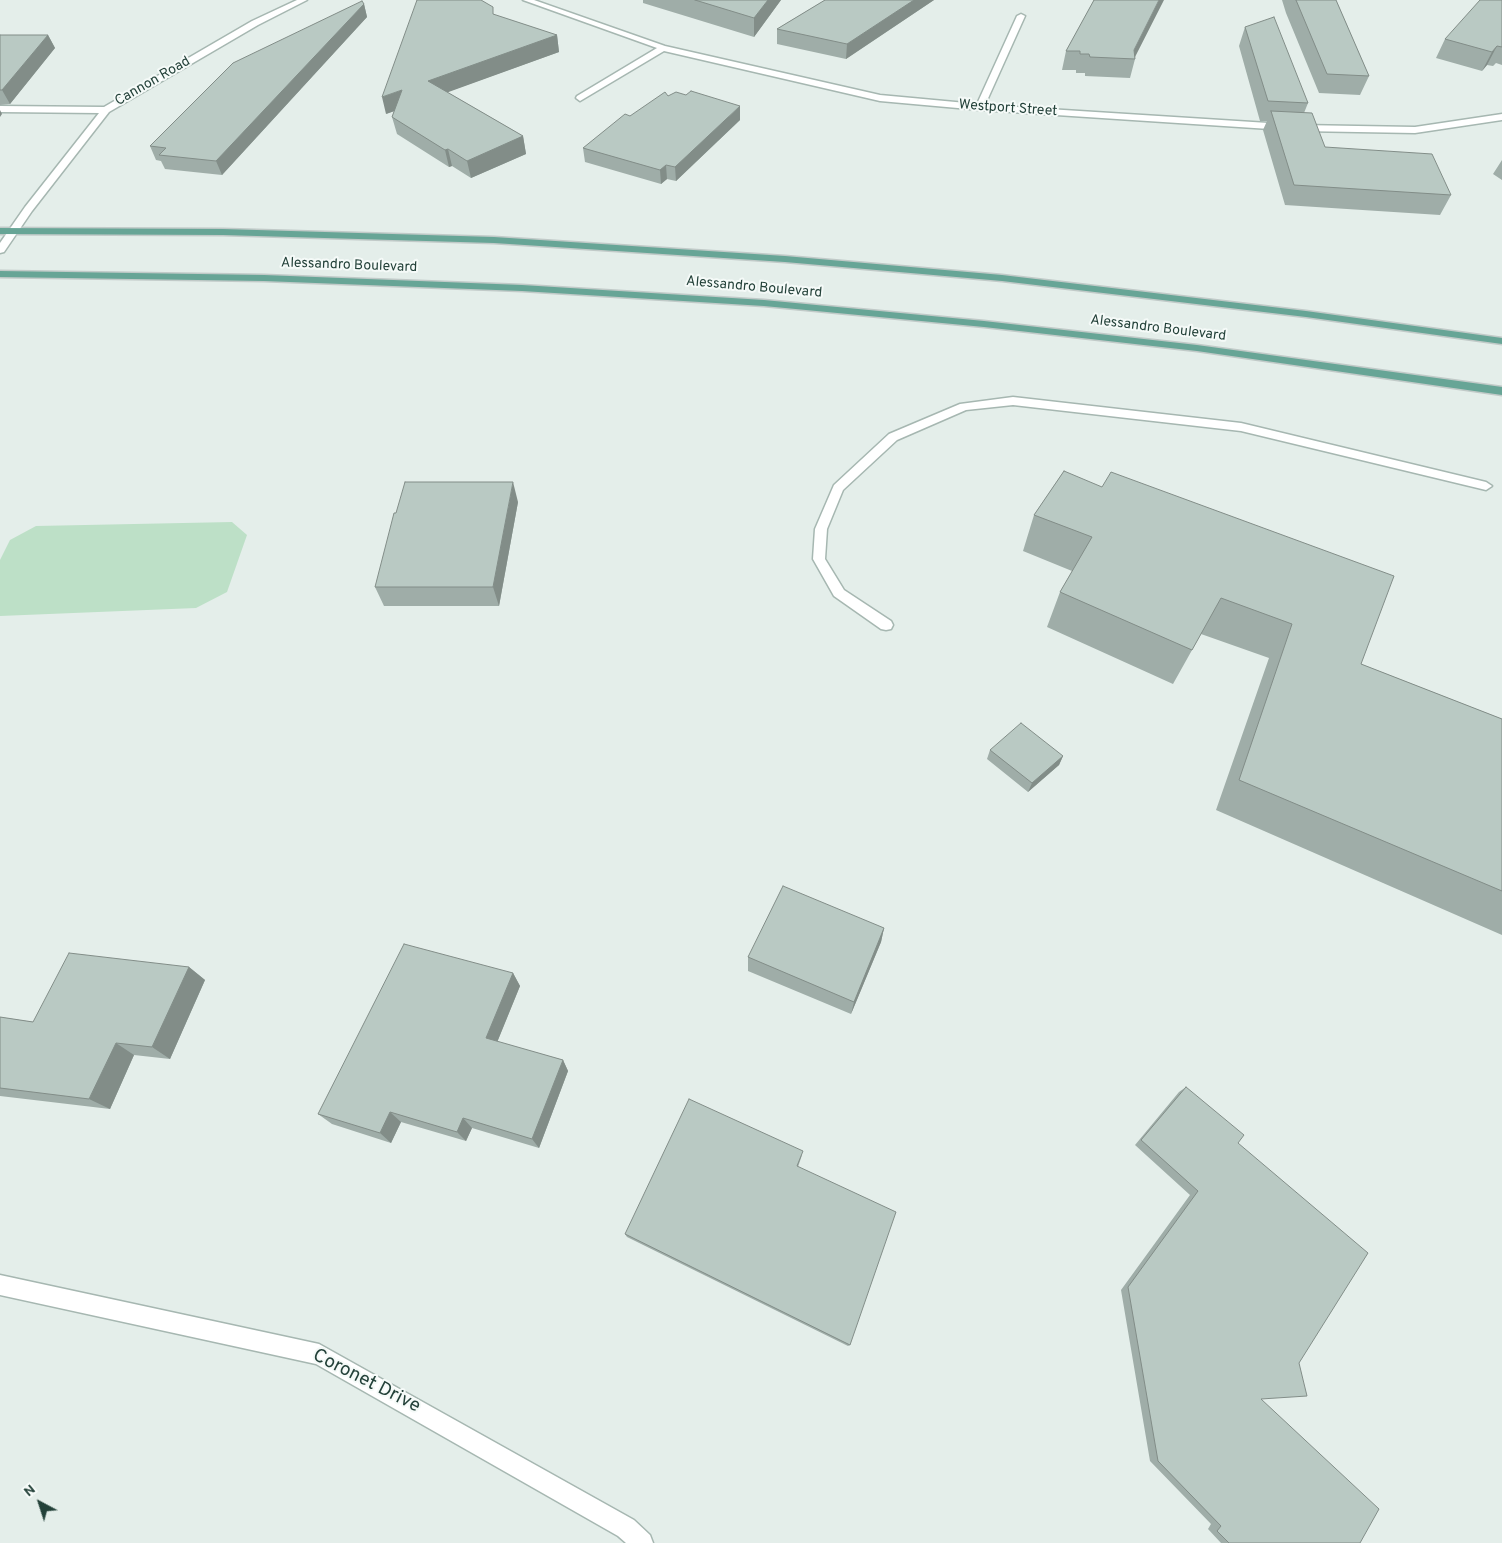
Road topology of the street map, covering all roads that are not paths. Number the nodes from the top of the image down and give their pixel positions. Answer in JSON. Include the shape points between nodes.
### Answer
{"nodes":[{"id":1,"x":303,"y":0,"type":"edge"},
{"id":2,"x":527,"y":0,"type":"edge"},
{"id":3,"x":1020,"y":16,"type":"dead end"},
{"id":4,"x":663,"y":48,"type":"junction"},
{"id":5,"x":580,"y":98,"type":"dead end"},
{"id":6,"x":980,"y":107,"type":"junction"},
{"id":7,"x":0,"y":109,"type":"edge"},
{"id":8,"x":106,"y":110,"type":"junction"},
{"id":9,"x":1502,"y":117,"type":"edge"},
{"id":10,"x":0,"y":231,"type":"edge"},
{"id":11,"x":13,"y":231,"type":"junction"},
{"id":12,"x":0,"y":250,"type":"edge"},
{"id":13,"x":0,"y":274,"type":"edge"},
{"id":14,"x":1502,"y":341,"type":"edge"},
{"id":15,"x":1502,"y":391,"type":"edge"},
{"id":16,"x":1486,"y":486,"type":"dead end"},
{"id":17,"x":886,"y":625,"type":"dead end"},
{"id":18,"x":0,"y":1285,"type":"edge"},
{"id":19,"x":642,"y":1543,"type":"edge"}],
"edges":[{"from":1,"to":8,"type":"street","name":"Cannon Road","via":[[255,23]]},
{"from":2,"to":4,"type":"street","name":"Westport Street"},
{"from":3,"to":6,"type":"street"},
{"from":4,"to":5,"type":"street"},
{"from":4,"to":6,"type":"street","name":"Westport Street","via":[[880,98]]},
{"from":6,"to":9,"type":"street","name":"Westport Street","via":[[1300,128],[1415,130]]},
{"from":7,"to":8,"type":"street"},
{"from":8,"to":11,"type":"street","name":"Cannon Road"},
{"from":10,"to":11,"type":"main road","name":"Alessandro Boulevard"},
{"from":11,"to":12,"type":"street","name":"Cannon Road"},
{"from":11,"to":14,"type":"main road","name":"Alessandro Boulevard","via":[[223,232],[494,240],[785,259],[1002,278]]},
{"from":13,"to":15,"type":"main road","name":"Alessandro Boulevard","via":[[264,278],[522,288],[764,303],[1197,348]]},
{"from":16,"to":17,"type":"street","via":[[1241,427],[1013,401],[964,407],[893,437],[838,488],[821,529],[819,558],[839,593]]},
{"from":18,"to":19,"type":"street","name":"Coronet Drive","via":[[319,1354],[626,1528]]}]}
